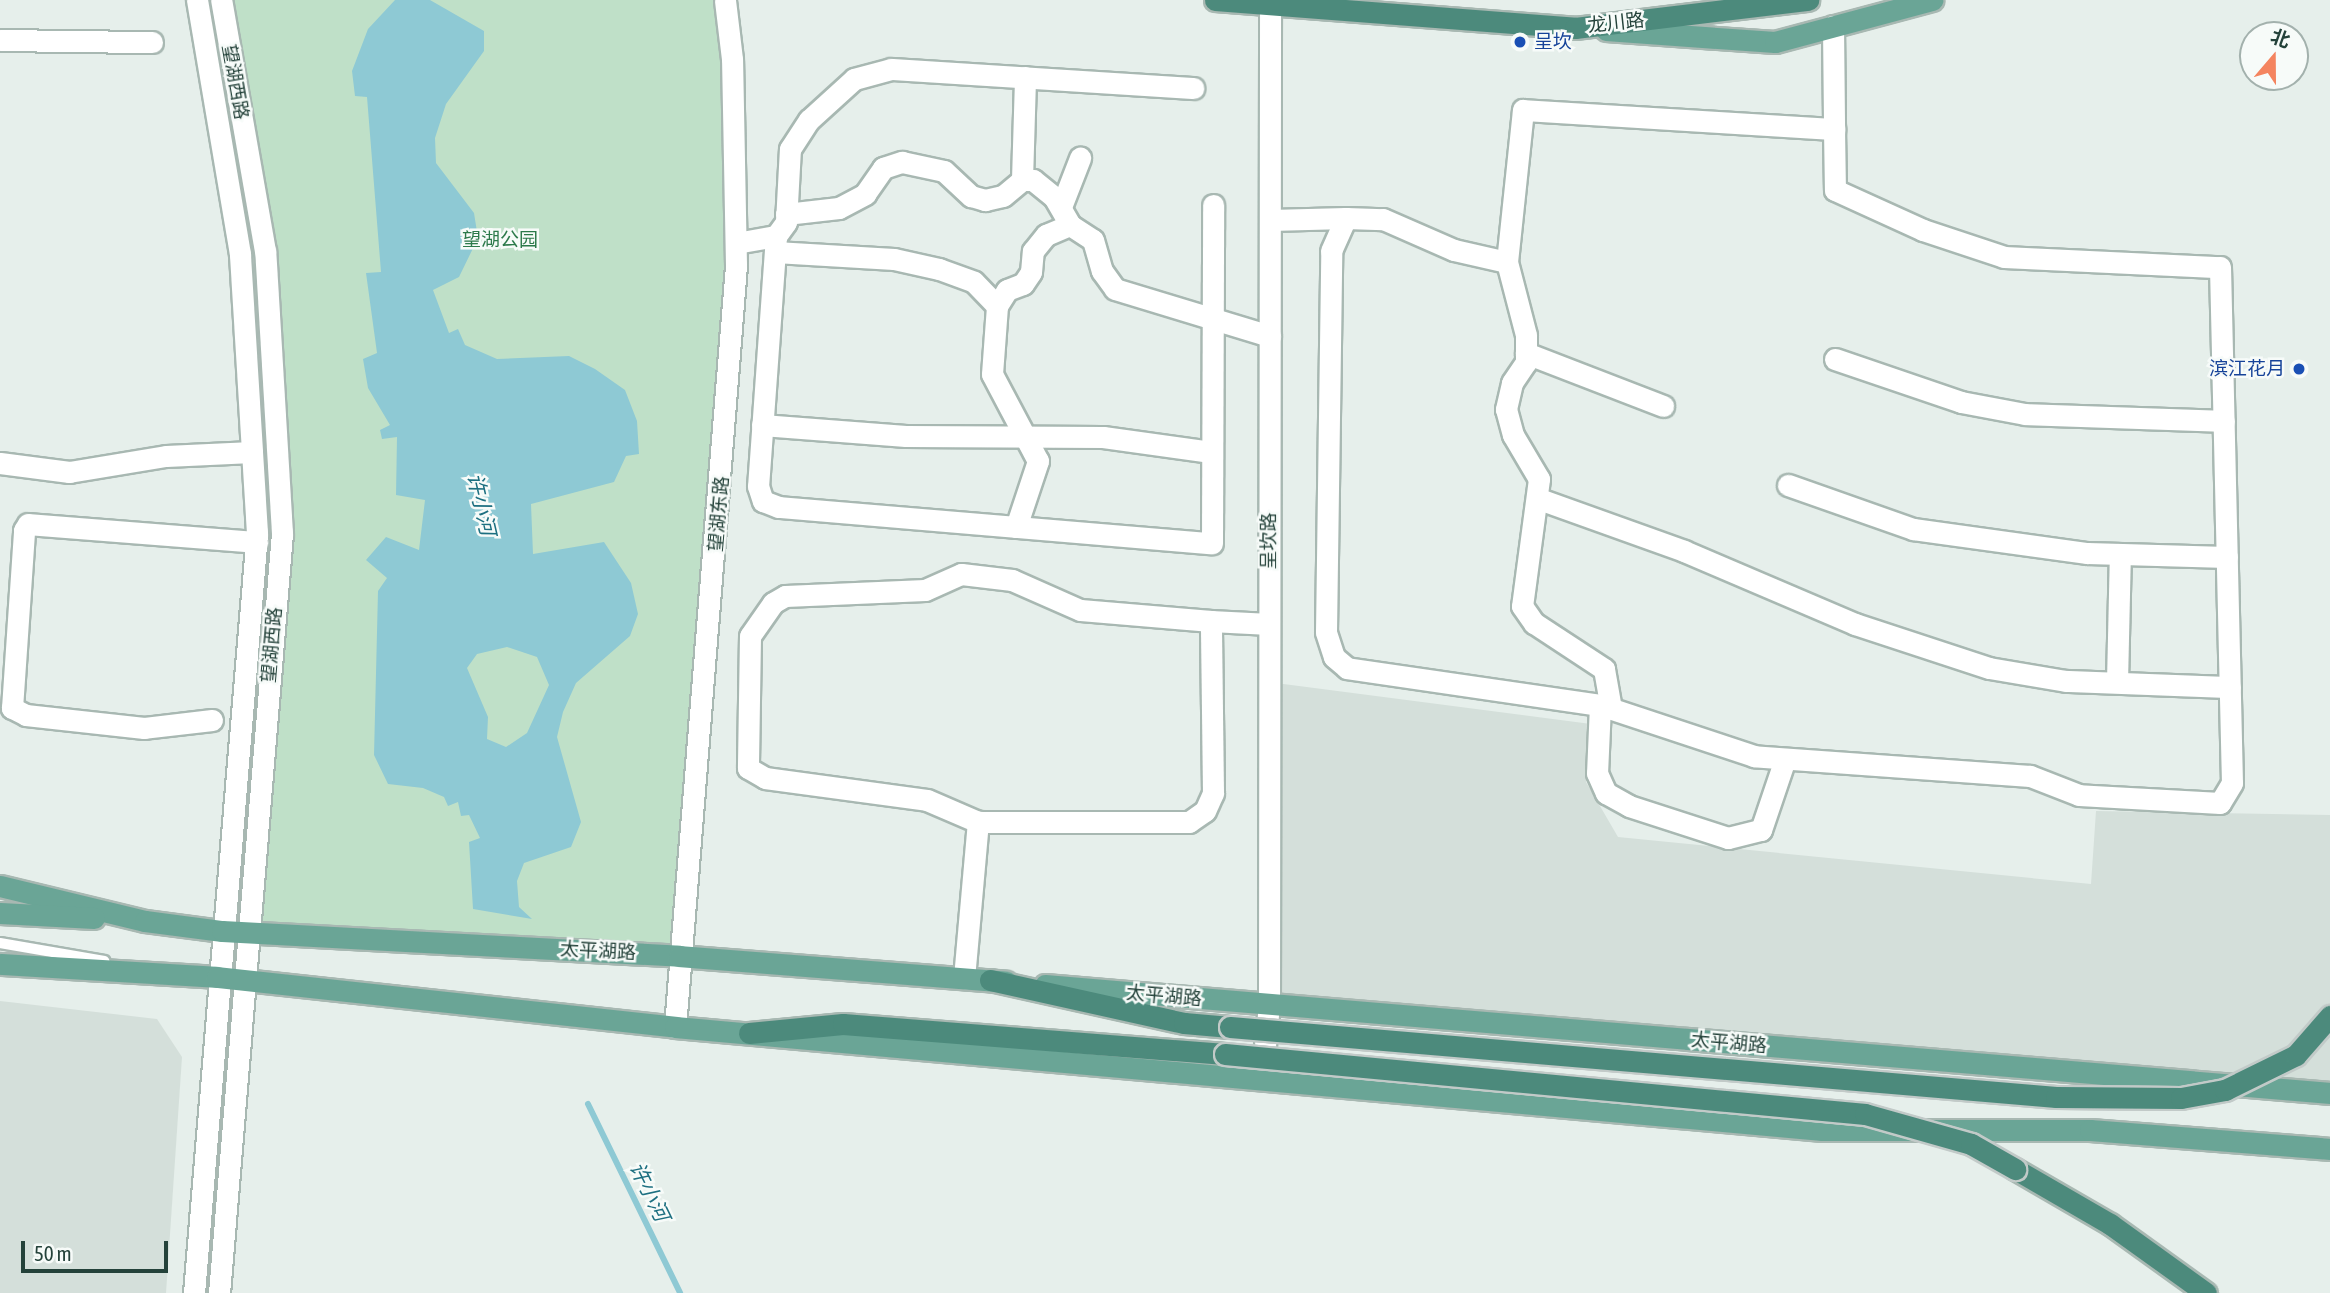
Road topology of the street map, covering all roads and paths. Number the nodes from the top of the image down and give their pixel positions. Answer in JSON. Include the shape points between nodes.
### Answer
{"nodes":[{"id":1,"x":197,"y":0,"type":"edge"},
{"id":2,"x":221,"y":0,"type":"edge"},
{"id":3,"x":725,"y":0,"type":"edge"},
{"id":4,"x":1214,"y":0,"type":"edge"},
{"id":5,"x":1808,"y":0,"type":"edge"},
{"id":6,"x":1932,"y":0,"type":"edge"},
{"id":7,"x":1270,"y":1,"type":"edge"},
{"id":8,"x":1833,"y":26,"type":"junction"},
{"id":9,"x":1576,"y":28,"type":"junction"},
{"id":10,"x":0,"y":40,"type":"edge"},
{"id":11,"x":152,"y":42,"type":"dead end"},
{"id":12,"x":1025,"y":76,"type":"junction"},
{"id":13,"x":1192,"y":88,"type":"dead end"},
{"id":14,"x":1835,"y":129,"type":"junction"},
{"id":15,"x":1080,"y":158,"type":"dead end"},
{"id":16,"x":1022,"y":180,"type":"junction"},
{"id":17,"x":1213,"y":205,"type":"dead end"},
{"id":18,"x":786,"y":214,"type":"junction"},
{"id":19,"x":1065,"y":216,"type":"junction"},
{"id":20,"x":1346,"y":219,"type":"junction"},
{"id":21,"x":1270,"y":220,"type":"junction"},
{"id":22,"x":736,"y":243,"type":"junction"},
{"id":23,"x":776,"y":244,"type":"junction"},
{"id":24,"x":1507,"y":262,"type":"junction"},
{"id":25,"x":997,"y":306,"type":"junction"},
{"id":26,"x":1211,"y":318,"type":"junction"},
{"id":27,"x":1270,"y":336,"type":"junction"},
{"id":28,"x":1526,"y":353,"type":"junction"},
{"id":29,"x":1835,"y":359,"type":"dead end"},
{"id":30,"x":1663,"y":406,"type":"dead end"},
{"id":31,"x":2224,"y":421,"type":"junction"},
{"id":32,"x":762,"y":425,"type":"junction"},
{"id":33,"x":1027,"y":438,"type":"junction"},
{"id":34,"x":252,"y":452,"type":"junction"},
{"id":35,"x":1211,"y":452,"type":"junction"},
{"id":36,"x":0,"y":463,"type":"edge"},
{"id":37,"x":1788,"y":485,"type":"dead end"},
{"id":38,"x":1539,"y":499,"type":"junction"},
{"id":39,"x":1016,"y":527,"type":"junction"},
{"id":40,"x":257,"y":541,"type":"junction"},
{"id":41,"x":2120,"y":554,"type":"junction"},
{"id":42,"x":2227,"y":557,"type":"junction"},
{"id":43,"x":1211,"y":621,"type":"junction"},
{"id":44,"x":1269,"y":624,"type":"junction"},
{"id":45,"x":2117,"y":682,"type":"junction"},
{"id":46,"x":2230,"y":687,"type":"junction"},
{"id":47,"x":1606,"y":706,"type":"junction"},
{"id":48,"x":212,"y":720,"type":"dead end"},
{"id":49,"x":1785,"y":759,"type":"junction"},
{"id":50,"x":978,"y":822,"type":"junction"},
{"id":51,"x":0,"y":886,"type":"edge"},
{"id":52,"x":0,"y":913,"type":"edge"},
{"id":53,"x":145,"y":920,"type":"junction"},
{"id":54,"x":222,"y":930,"type":"junction"},
{"id":55,"x":247,"y":932,"type":"junction"},
{"id":56,"x":0,"y":943,"type":"edge"},
{"id":57,"x":679,"y":956,"type":"junction"},
{"id":58,"x":0,"y":964,"type":"edge"},
{"id":59,"x":154,"y":972,"type":"junction"},
{"id":60,"x":217,"y":977,"type":"junction"},
{"id":61,"x":964,"y":978,"type":"junction"},
{"id":62,"x":242,"y":980,"type":"junction"},
{"id":63,"x":990,"y":980,"type":"junction"},
{"id":64,"x":1269,"y":1005,"type":"junction"},
{"id":65,"x":2330,"y":1016,"type":"edge"},
{"id":66,"x":675,"y":1027,"type":"junction"},
{"id":67,"x":749,"y":1032,"type":"junction"},
{"id":68,"x":1262,"y":1081,"type":"junction"},
{"id":69,"x":2330,"y":1093,"type":"edge"},
{"id":70,"x":2330,"y":1149,"type":"edge"},
{"id":71,"x":194,"y":1293,"type":"edge"},
{"id":72,"x":219,"y":1293,"type":"edge"},
{"id":73,"x":2206,"y":1293,"type":"edge"}],
"edges":[{"from":1,"to":34,"type":"street","name":"望湖西路","via":[[240,254]]},
{"from":2,"to":55,"type":"street","name":"望湖西路","via":[[265,251],[282,534]]},
{"from":3,"to":22,"type":"street","name":"望湖东路","via":[[732,59]]},
{"from":4,"to":7,"type":"highway","name":"龙川路"},
{"from":5,"to":9,"type":"highway","name":"龙川路"},
{"from":6,"to":8,"type":"main road"},
{"from":7,"to":9,"type":"highway","name":"龙川路"},
{"from":7,"to":21,"type":"street","name":"呈坎路"},
{"from":8,"to":9,"type":"main road","via":[[1775,42]]},
{"from":8,"to":14,"type":"street"},
{"from":10,"to":11,"type":"street"},
{"from":12,"to":13,"type":"street"},
{"from":12,"to":16,"type":"street"},
{"from":12,"to":18,"type":"street","via":[[891,69],[854,79],[809,120],[790,149]]},
{"from":14,"to":24,"type":"street","via":[[1523,110]]},
{"from":14,"to":31,"type":"street","via":[[1835,190],[1923,230],[2004,257],[2220,267]]},
{"from":15,"to":19,"type":"street"},
{"from":16,"to":18,"type":"street","via":[[1003,196],[985,200],[971,196],[944,171],[902,162],[883,168],[865,194],[839,208]]},
{"from":16,"to":19,"type":"street","via":[[1041,185]]},
{"from":17,"to":26,"type":"street"},
{"from":18,"to":23,"type":"street"},
{"from":19,"to":25,"type":"street","via":[[1033,250],[1031,272],[1023,284],[1007,290]]},
{"from":19,"to":26,"type":"street","via":[[1093,240],[1102,271],[1115,289]]},
{"from":20,"to":21,"type":"street"},
{"from":20,"to":24,"type":"street","via":[[1383,219],[1454,250]]},
{"from":20,"to":47,"type":"street","via":[[1331,251],[1326,632],[1334,657],[1348,668]]},
{"from":21,"to":27,"type":"street","name":"呈坎路"},
{"from":22,"to":23,"type":"street"},
{"from":22,"to":57,"type":"street","name":"望湖东路","via":[[719,513]]},
{"from":23,"to":25,"type":"street","via":[[939,269],[974,282]]},
{"from":23,"to":32,"type":"street"},
{"from":24,"to":28,"type":"street"},
{"from":25,"to":33,"type":"street","via":[[992,374]]},
{"from":26,"to":27,"type":"street"},
{"from":26,"to":35,"type":"street"},
{"from":27,"to":44,"type":"street","name":"呈坎路"},
{"from":28,"to":30,"type":"street"},
{"from":28,"to":38,"type":"street","via":[[1506,409],[1513,435],[1539,479]]},
{"from":29,"to":31,"type":"street","via":[[1961,402],[2025,414]]},
{"from":31,"to":42,"type":"street"},
{"from":32,"to":33,"type":"street"},
{"from":32,"to":39,"type":"street","via":[[758,486],[763,501],[779,507]]},
{"from":33,"to":35,"type":"street","via":[[1103,437]]},
{"from":33,"to":39,"type":"street","via":[[1038,461]]},
{"from":34,"to":36,"type":"street","via":[[166,456],[69,472]]},
{"from":34,"to":40,"type":"street","name":"望湖西路"},
{"from":35,"to":39,"type":"street","via":[[1212,543]]},
{"from":37,"to":41,"type":"street","via":[[1913,530]]},
{"from":38,"to":45,"type":"street","via":[[1684,551],[1855,624],[1989,668]]},
{"from":38,"to":47,"type":"street","via":[[1522,606],[1534,623],[1604,669]]},
{"from":40,"to":48,"type":"street","via":[[28,524],[24,530],[12,708],[26,715],[144,728]]},
{"from":40,"to":54,"type":"street","name":"望湖西路"},
{"from":41,"to":42,"type":"street"},
{"from":41,"to":45,"type":"street"},
{"from":42,"to":46,"type":"street"},
{"from":43,"to":44,"type":"street"},
{"from":43,"to":50,"type":"street","via":[[1213,793],[1205,811],[1189,822]]},
{"from":43,"to":50,"type":"street","via":[[1080,610],[1012,580],[961,574],[925,590],[785,596],[773,603],[751,636],[748,768],[765,778],[927,800]]},
{"from":44,"to":64,"type":"street","name":"呈坎路"},
{"from":45,"to":46,"type":"street"},
{"from":46,"to":49,"type":"street","via":[[2232,783],[2220,803],[2079,795],[2030,776]]},
{"from":47,"to":49,"type":"street","via":[[1754,757]]},
{"from":47,"to":49,"type":"street","via":[[1597,773],[1606,793],[1629,806],[1728,838],[1761,830]]},
{"from":50,"to":61,"type":"street"},
{"from":51,"to":53,"type":"main road","name":"太平湖路"},
{"from":52,"to":53,"type":"main road"},
{"from":53,"to":54,"type":"main road","name":"太平湖路"},
{"from":54,"to":55,"type":"main road","name":"太平湖路"},
{"from":54,"to":60,"type":"street","name":"望湖西路"},
{"from":55,"to":57,"type":"main road","name":"太平湖路"},
{"from":55,"to":62,"type":"street","name":"望湖西路"},
{"from":56,"to":59,"type":"lane"},
{"from":57,"to":61,"type":"main road","name":"太平湖路"},
{"from":57,"to":66,"type":"street","name":"望湖东路"},
{"from":58,"to":59,"type":"main road"},
{"from":59,"to":60,"type":"main road"},
{"from":60,"to":62,"type":"main road"},
{"from":60,"to":71,"type":"street","name":"望湖西路"},
{"from":61,"to":63,"type":"main road","name":"太平湖路"},
{"from":62,"to":66,"type":"main road"},
{"from":62,"to":72,"type":"street","name":"望湖西路"},
{"from":63,"to":64,"type":"main road","name":"太平湖路"},
{"from":63,"to":65,"type":"highway","bridge":true,"via":[[1184,1023],[2056,1097],[2181,1098],[2225,1090],[2296,1055]]},
{"from":64,"to":68,"type":"street","name":"呈坎路"},
{"from":64,"to":69,"type":"main road","name":"太平湖路"},
{"from":66,"to":67,"type":"main road"},
{"from":67,"to":68,"type":"main road"},
{"from":67,"to":73,"type":"highway","bridge":true,"via":[[843,1024],[1225,1054],[1866,1114],[1971,1144],[2110,1224]]},
{"from":68,"to":70,"type":"main road","via":[[1822,1130],[2090,1130]]}]}
